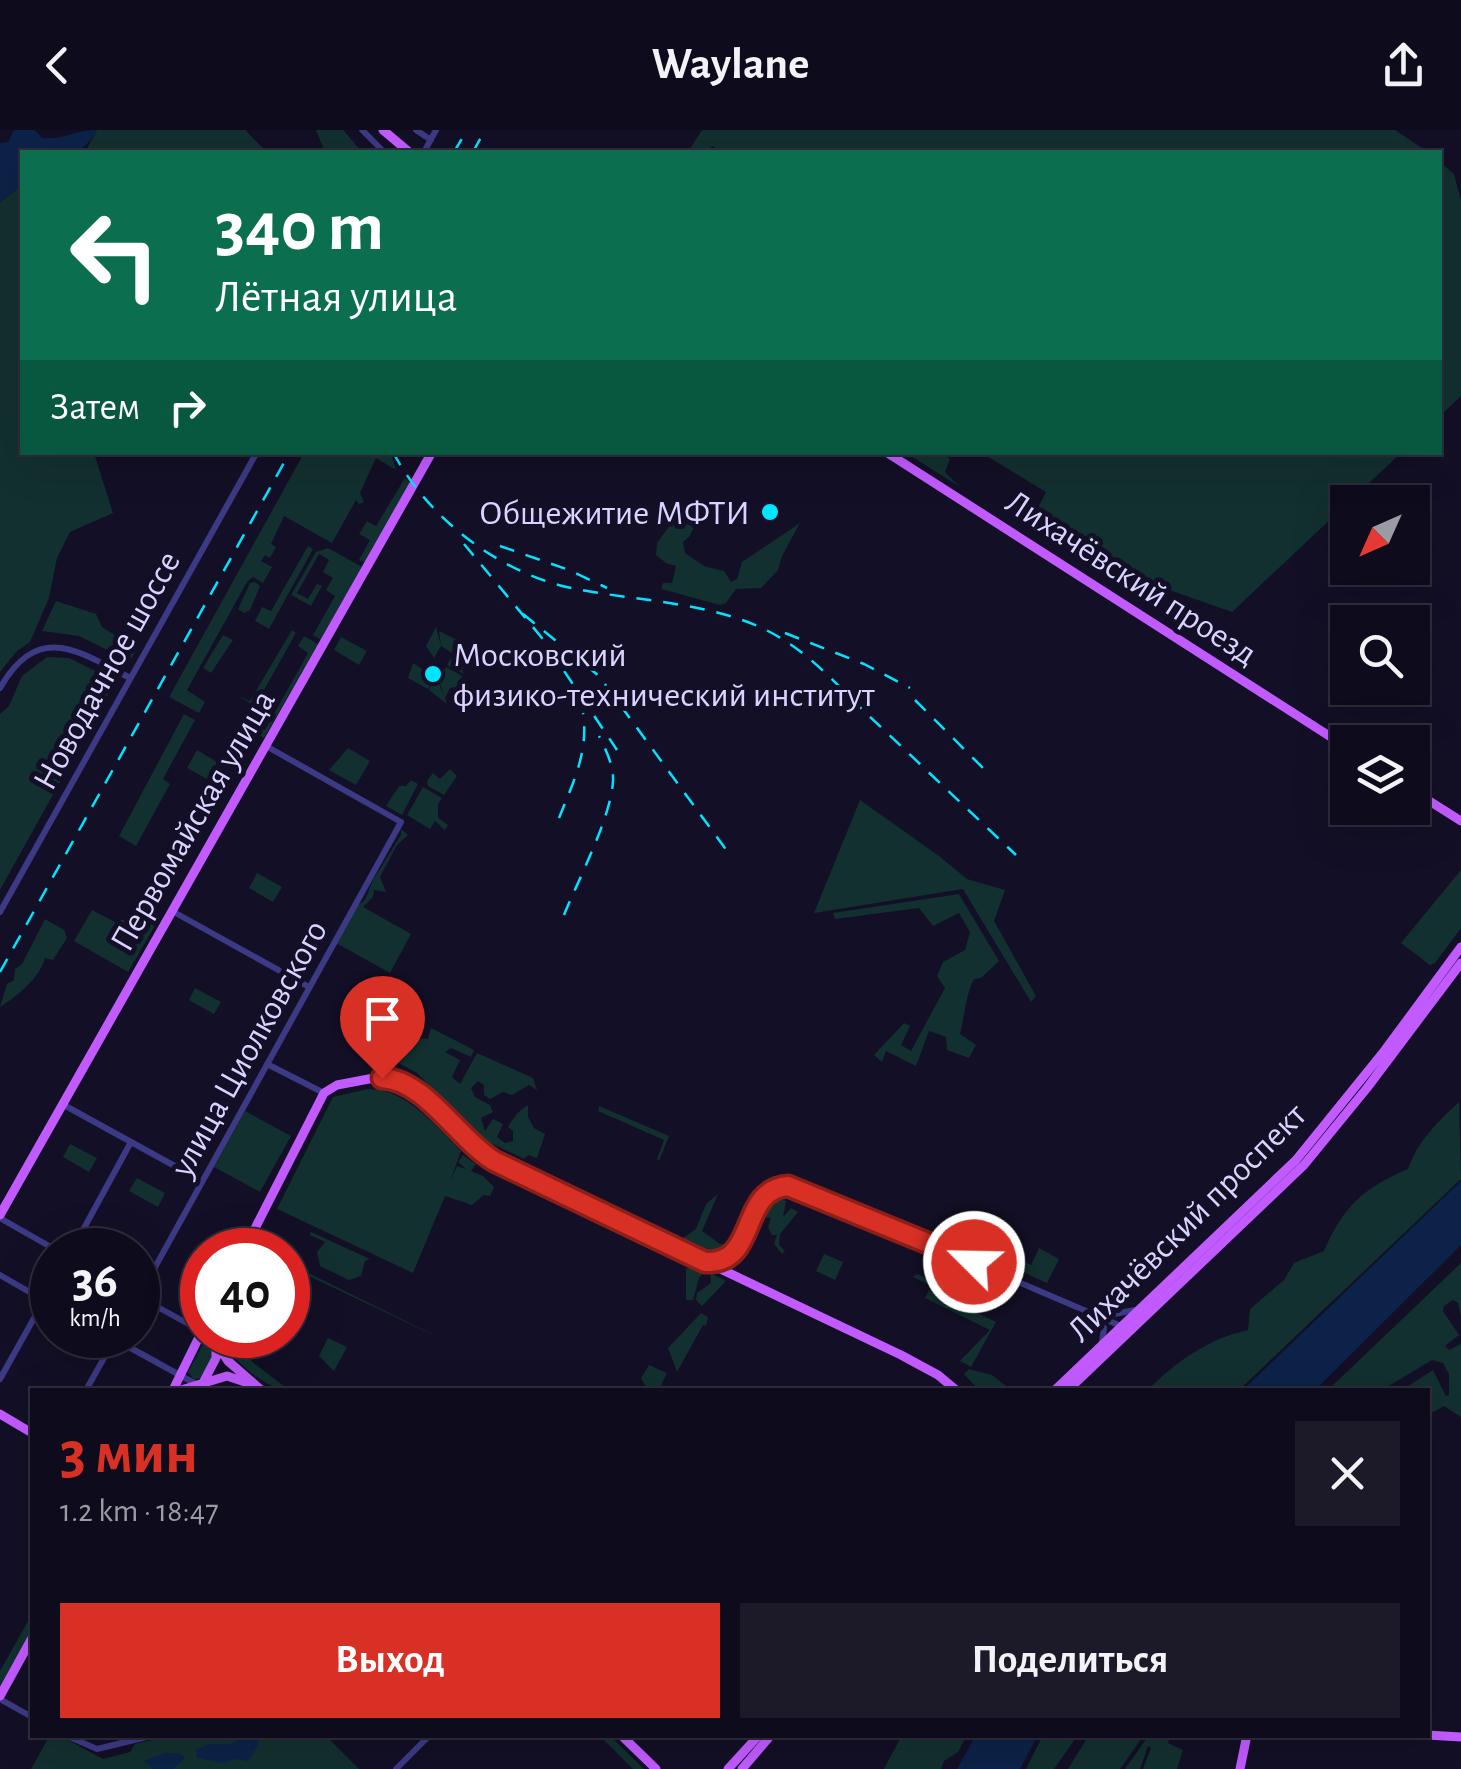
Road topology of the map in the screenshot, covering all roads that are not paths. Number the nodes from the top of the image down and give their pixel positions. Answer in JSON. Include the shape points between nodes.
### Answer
{"nodes":[{"id":1,"x":362,"y":130,"type":"edge"},
{"id":2,"x":374,"y":130,"type":"edge"},
{"id":3,"x":383,"y":130,"type":"edge"},
{"id":4,"x":416,"y":130,"type":"edge"},
{"id":5,"x":436,"y":130,"type":"edge"},
{"id":6,"x":431,"y":140,"type":"junction"},
{"id":7,"x":382,"y":150,"type":"edge"},
{"id":8,"x":398,"y":150,"type":"edge"},
{"id":9,"x":407,"y":150,"type":"edge"},
{"id":10,"x":425,"y":150,"type":"edge"},
{"id":11,"x":254,"y":455,"type":"edge"},
{"id":12,"x":430,"y":455,"type":"edge"},
{"id":13,"x":891,"y":455,"type":"edge"},
{"id":14,"x":130,"y":678,"type":"junction"},
{"id":15,"x":0,"y":688,"type":"edge"},
{"id":16,"x":1330,"y":736,"type":"edge"},
{"id":17,"x":266,"y":746,"type":"junction"},
{"id":18,"x":1430,"y":801,"type":"edge"},
{"id":19,"x":1461,"y":821,"type":"edge"},
{"id":20,"x":171,"y":910,"type":"junction"},
{"id":21,"x":0,"y":912,"type":"edge"},
{"id":22,"x":1461,"y":947,"type":"edge"},
{"id":23,"x":1461,"y":963,"type":"edge"},
{"id":24,"x":309,"y":987,"type":"junction"},
{"id":25,"x":267,"y":1064,"type":"junction"},
{"id":26,"x":324,"y":1093,"type":"junction"},
{"id":27,"x":62,"y":1104,"type":"junction"},
{"id":28,"x":131,"y":1142,"type":"junction"},
{"id":29,"x":202,"y":1181,"type":"junction"},
{"id":30,"x":0,"y":1217,"type":"edge"},
{"id":31,"x":84,"y":1228,"type":"edge"},
{"id":32,"x":255,"y":1228,"type":"edge"},
{"id":33,"x":30,"y":1235,"type":"edge"},
{"id":34,"x":738,"y":1248,"type":"junction"},
{"id":35,"x":160,"y":1257,"type":"edge"},
{"id":36,"x":705,"y":1262,"type":"junction"},
{"id":37,"x":727,"y":1272,"type":"junction"},
{"id":38,"x":0,"y":1275,"type":"edge"},
{"id":39,"x":742,"y":1280,"type":"junction"},
{"id":40,"x":30,"y":1292,"type":"edge"},
{"id":41,"x":1138,"y":1309,"type":"junction"},
{"id":42,"x":1097,"y":1316,"type":"junction"},
{"id":43,"x":30,"y":1325,"type":"edge"},
{"id":44,"x":1126,"y":1327,"type":"junction"},
{"id":45,"x":1099,"y":1347,"type":"junction"},
{"id":46,"x":102,"y":1358,"type":"edge"},
{"id":47,"x":150,"y":1358,"type":"edge"},
{"id":48,"x":193,"y":1358,"type":"edge"},
{"id":49,"x":216,"y":1358,"type":"edge"},
{"id":50,"x":229,"y":1358,"type":"edge"},
{"id":51,"x":181,"y":1376,"type":"junction"},
{"id":52,"x":0,"y":1379,"type":"edge"},
{"id":53,"x":200,"y":1383,"type":"junction"},
{"id":54,"x":87,"y":1388,"type":"edge"},
{"id":55,"x":174,"y":1388,"type":"edge"},
{"id":56,"x":186,"y":1388,"type":"edge"},
{"id":57,"x":258,"y":1388,"type":"edge"},
{"id":58,"x":953,"y":1388,"type":"edge"},
{"id":59,"x":1057,"y":1388,"type":"edge"},
{"id":60,"x":1070,"y":1388,"type":"edge"},
{"id":61,"x":0,"y":1414,"type":"edge"},
{"id":62,"x":30,"y":1432,"type":"edge"},
{"id":63,"x":30,"y":1642,"type":"edge"},
{"id":64,"x":0,"y":1697,"type":"edge"},
{"id":65,"x":30,"y":1716,"type":"edge"},
{"id":66,"x":1430,"y":1735,"type":"edge"},
{"id":67,"x":1461,"y":1737,"type":"edge"},
{"id":68,"x":72,"y":1738,"type":"edge"},
{"id":69,"x":143,"y":1738,"type":"edge"},
{"id":70,"x":427,"y":1738,"type":"edge"},
{"id":71,"x":624,"y":1738,"type":"edge"},
{"id":72,"x":756,"y":1738,"type":"edge"},
{"id":73,"x":768,"y":1738,"type":"edge"},
{"id":74,"x":1246,"y":1738,"type":"edge"},
{"id":75,"x":396,"y":1769,"type":"edge"},
{"id":76,"x":656,"y":1769,"type":"edge"},
{"id":77,"x":728,"y":1769,"type":"edge"},
{"id":78,"x":742,"y":1769,"type":"edge"},
{"id":79,"x":1240,"y":1769,"type":"edge"}],
"edges":[{"from":1,"to":7,"type":"street"},
{"from":2,"to":8,"type":"main road"},
{"from":3,"to":9,"type":"main road"},
{"from":4,"to":6,"type":"street"},
{"from":5,"to":6,"type":"street"},
{"from":6,"to":10,"type":"street"},
{"from":11,"to":14,"type":"street","name":"Новодачное шоссе"},
{"from":12,"to":17,"type":"main road","name":"Первомайская улица"},
{"from":13,"to":16,"type":"main road","name":"Лихачёвский проезд"},
{"from":14,"to":15,"type":"street","via":[[53,646],[19,661]]},
{"from":14,"to":21,"type":"street","name":"Новодачное шоссе"},
{"from":17,"to":20,"type":"main road","name":"Первомайская улица"},
{"from":17,"to":24,"type":"street","name":"улица Циолковского","via":[[401,822]]},
{"from":18,"to":19,"type":"main road"},
{"from":20,"to":24,"type":"street"},
{"from":20,"to":27,"type":"main road","name":"Первомайская улица"},
{"from":22,"to":41,"type":"main road","name":"Лихачёвский проспект","via":[[1311,1144]]},
{"from":23,"to":44,"type":"main road","name":"Лихачёвский проспект","via":[[1310,1158]]},
{"from":24,"to":25,"type":"street","name":"улица Циолковского"},
{"from":25,"to":26,"type":"street"},
{"from":25,"to":29,"type":"street","name":"улица Циолковского"},
{"from":26,"to":32,"type":"main road"},
{"from":26,"to":36,"type":"main road","via":[[374,1078],[406,1083],[494,1161]]},
{"from":27,"to":28,"type":"street"},
{"from":27,"to":30,"type":"main road","name":"Первомайская улица"},
{"from":28,"to":29,"type":"street"},
{"from":28,"to":31,"type":"street"},
{"from":29,"to":35,"type":"street","name":"улица Циолковского"},
{"from":30,"to":33,"type":"street"},
{"from":34,"to":36,"type":"street","via":[[722,1262]]},
{"from":34,"to":37,"type":"street"},
{"from":34,"to":39,"type":"street"},
{"from":34,"to":42,"type":"street","via":[[764,1196],[794,1187]]},
{"from":36,"to":37,"type":"main road"},
{"from":37,"to":39,"type":"main road"},
{"from":38,"to":40,"type":"street"},
{"from":39,"to":58,"type":"main road","via":[[926,1368]]},
{"from":41,"to":42,"type":"street"},
{"from":41,"to":44,"type":"main road","name":"Лихачёвский проспект"},
{"from":42,"to":44,"type":"street"},
{"from":42,"to":45,"type":"street","via":[[1104,1328]]},
{"from":43,"to":52,"type":"street"},
{"from":44,"to":45,"type":"main road","name":"Лихачёвский проспект"},
{"from":44,"to":60,"type":"main road","name":"Лихачёвский проспект"},
{"from":45,"to":59,"type":"main road","name":"Лихачёвский проспект"},
{"from":46,"to":54,"type":"street"},
{"from":47,"to":51,"type":"street"},
{"from":48,"to":51,"type":"main road"},
{"from":49,"to":53,"type":"main road"},
{"from":50,"to":57,"type":"main road"},
{"from":51,"to":53,"type":"street"},
{"from":51,"to":55,"type":"main road"},
{"from":53,"to":56,"type":"main road"},
{"from":53,"to":57,"type":"main road","via":[[231,1376]]},
{"from":61,"to":62,"type":"main road"},
{"from":63,"to":64,"type":"main road"},
{"from":64,"to":65,"type":"street"},
{"from":66,"to":67,"type":"main road"},
{"from":68,"to":69,"type":"street","via":[[97,1749]]},
{"from":70,"to":75,"type":"street"},
{"from":71,"to":76,"type":"main road"},
{"from":72,"to":77,"type":"main road"},
{"from":73,"to":78,"type":"main road"},
{"from":74,"to":79,"type":"main road"}]}
